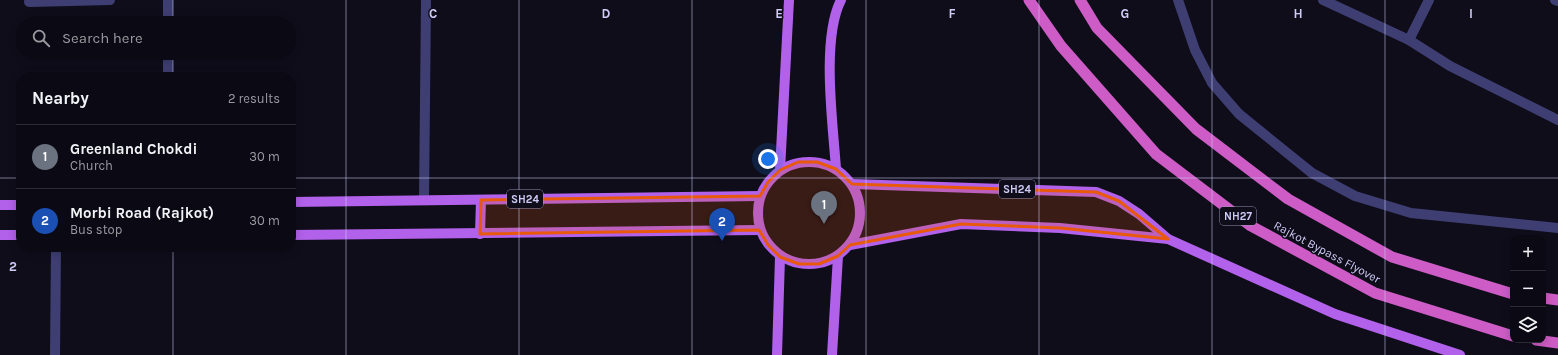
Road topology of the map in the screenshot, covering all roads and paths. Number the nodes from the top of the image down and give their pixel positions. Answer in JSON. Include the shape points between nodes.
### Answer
{"nodes":[{"id":1,"x":110,"y":0,"type":"edge"},
{"id":2,"x":168,"y":0,"type":"edge"},
{"id":3,"x":426,"y":0,"type":"edge"},
{"id":4,"x":789,"y":0,"type":"edge"},
{"id":5,"x":841,"y":0,"type":"edge"},
{"id":6,"x":1029,"y":0,"type":"edge"},
{"id":7,"x":1080,"y":0,"type":"edge"},
{"id":8,"x":1178,"y":0,"type":"edge"},
{"id":9,"x":1323,"y":0,"type":"edge"},
{"id":10,"x":1429,"y":0,"type":"edge"},
{"id":11,"x":1555,"y":0,"type":"edge"},
{"id":12,"x":1558,"y":1,"type":"edge"},
{"id":13,"x":29,"y":2,"type":"dead end"},
{"id":14,"x":168,"y":16,"type":"edge"},
{"id":15,"x":1409,"y":40,"type":"junction"},
{"id":16,"x":168,"y":60,"type":"edge"},
{"id":17,"x":168,"y":72,"type":"edge"},
{"id":18,"x":1558,"y":120,"type":"edge"},
{"id":19,"x":836,"y":169,"type":"junction"},
{"id":20,"x":780,"y":170,"type":"junction"},
{"id":21,"x":852,"y":184,"type":"junction"},
{"id":22,"x":760,"y":196,"type":"junction"},
{"id":23,"x":424,"y":200,"type":"junction"},
{"id":24,"x":481,"y":200,"type":"junction"},
{"id":25,"x":296,"y":202,"type":"edge"},
{"id":26,"x":0,"y":205,"type":"edge"},
{"id":27,"x":16,"y":205,"type":"edge"},
{"id":28,"x":1558,"y":228,"type":"edge"},
{"id":29,"x":760,"y":230,"type":"junction"},
{"id":30,"x":480,"y":234,"type":"junction"},
{"id":31,"x":0,"y":235,"type":"edge"},
{"id":32,"x":16,"y":235,"type":"edge"},
{"id":33,"x":296,"y":235,"type":"edge"},
{"id":34,"x":1168,"y":239,"type":"junction"},
{"id":35,"x":850,"y":245,"type":"junction"},
{"id":36,"x":56,"y":252,"type":"edge"},
{"id":37,"x":838,"y":256,"type":"junction"},
{"id":38,"x":780,"y":257,"type":"junction"},
{"id":39,"x":1510,"y":293,"type":"edge"},
{"id":40,"x":1546,"y":298,"type":"edge"},
{"id":41,"x":1558,"y":300,"type":"edge"},
{"id":42,"x":1510,"y":335,"type":"edge"},
{"id":43,"x":1546,"y":341,"type":"edge"},
{"id":44,"x":1558,"y":343,"type":"edge"},
{"id":45,"x":55,"y":355,"type":"edge"},
{"id":46,"x":777,"y":355,"type":"edge"},
{"id":47,"x":832,"y":355,"type":"edge"},
{"id":48,"x":1460,"y":355,"type":"edge"}],
"edges":[{"from":1,"to":13,"type":"street"},
{"from":2,"to":14,"type":"street"},
{"from":3,"to":23,"type":"street"},
{"from":4,"to":20,"type":"main road"},
{"from":5,"to":19,"type":"main road","via":[[837,8],[829,58]]},
{"from":6,"to":42,"type":"highway","name":"Rajkot Bypass Flyover","number":"NH27","via":[[1061,46],[1156,154],[1251,226],[1375,293]]},
{"from":7,"to":39,"type":"highway","via":[[1097,28],[1196,129],[1288,199],[1392,257]]},
{"from":8,"to":28,"type":"street","via":[[1195,50],[1212,83],[1239,114],[1312,172],[1355,196],[1411,213]]},
{"from":9,"to":15,"type":"street"},
{"from":10,"to":15,"type":"street"},
{"from":11,"to":12,"type":"street"},
{"from":15,"to":18,"type":"street","via":[[1450,66]]},
{"from":16,"to":17,"type":"street"},
{"from":19,"to":20,"type":"main road","via":[[817,162],[798,162]]},
{"from":19,"to":21,"type":"main road"},
{"from":20,"to":22,"type":"main road","via":[[768,182]]},
{"from":21,"to":34,"type":"main road","number":"SH24","via":[[1096,192],[1119,201],[1139,214]]},
{"from":21,"to":35,"type":"main road","via":[[860,204],[859,225]]},
{"from":22,"to":24,"type":"main road","number":"SH24"},
{"from":22,"to":29,"type":"main road","via":[[757,219]]},
{"from":23,"to":24,"type":"main road","number":"SH24"},
{"from":23,"to":25,"type":"main road","number":"SH24"},
{"from":24,"to":30,"type":"main road"},
{"from":26,"to":27,"type":"main road"},
{"from":29,"to":30,"type":"main road"},
{"from":29,"to":38,"type":"main road","via":[[768,245]]},
{"from":30,"to":33,"type":"main road"},
{"from":31,"to":32,"type":"main road"},
{"from":34,"to":35,"type":"main road","number":"SH24","via":[[1060,228],[961,224]]},
{"from":34,"to":48,"type":"main road","number":"SH24","via":[[1335,314]]},
{"from":35,"to":37,"type":"main road"},
{"from":36,"to":45,"type":"street"},
{"from":37,"to":38,"type":"main road","via":[[820,264],[799,264]]},
{"from":37,"to":47,"type":"main road"},
{"from":38,"to":46,"type":"main road"},
{"from":40,"to":41,"type":"highway"},
{"from":43,"to":44,"type":"highway"}]}
